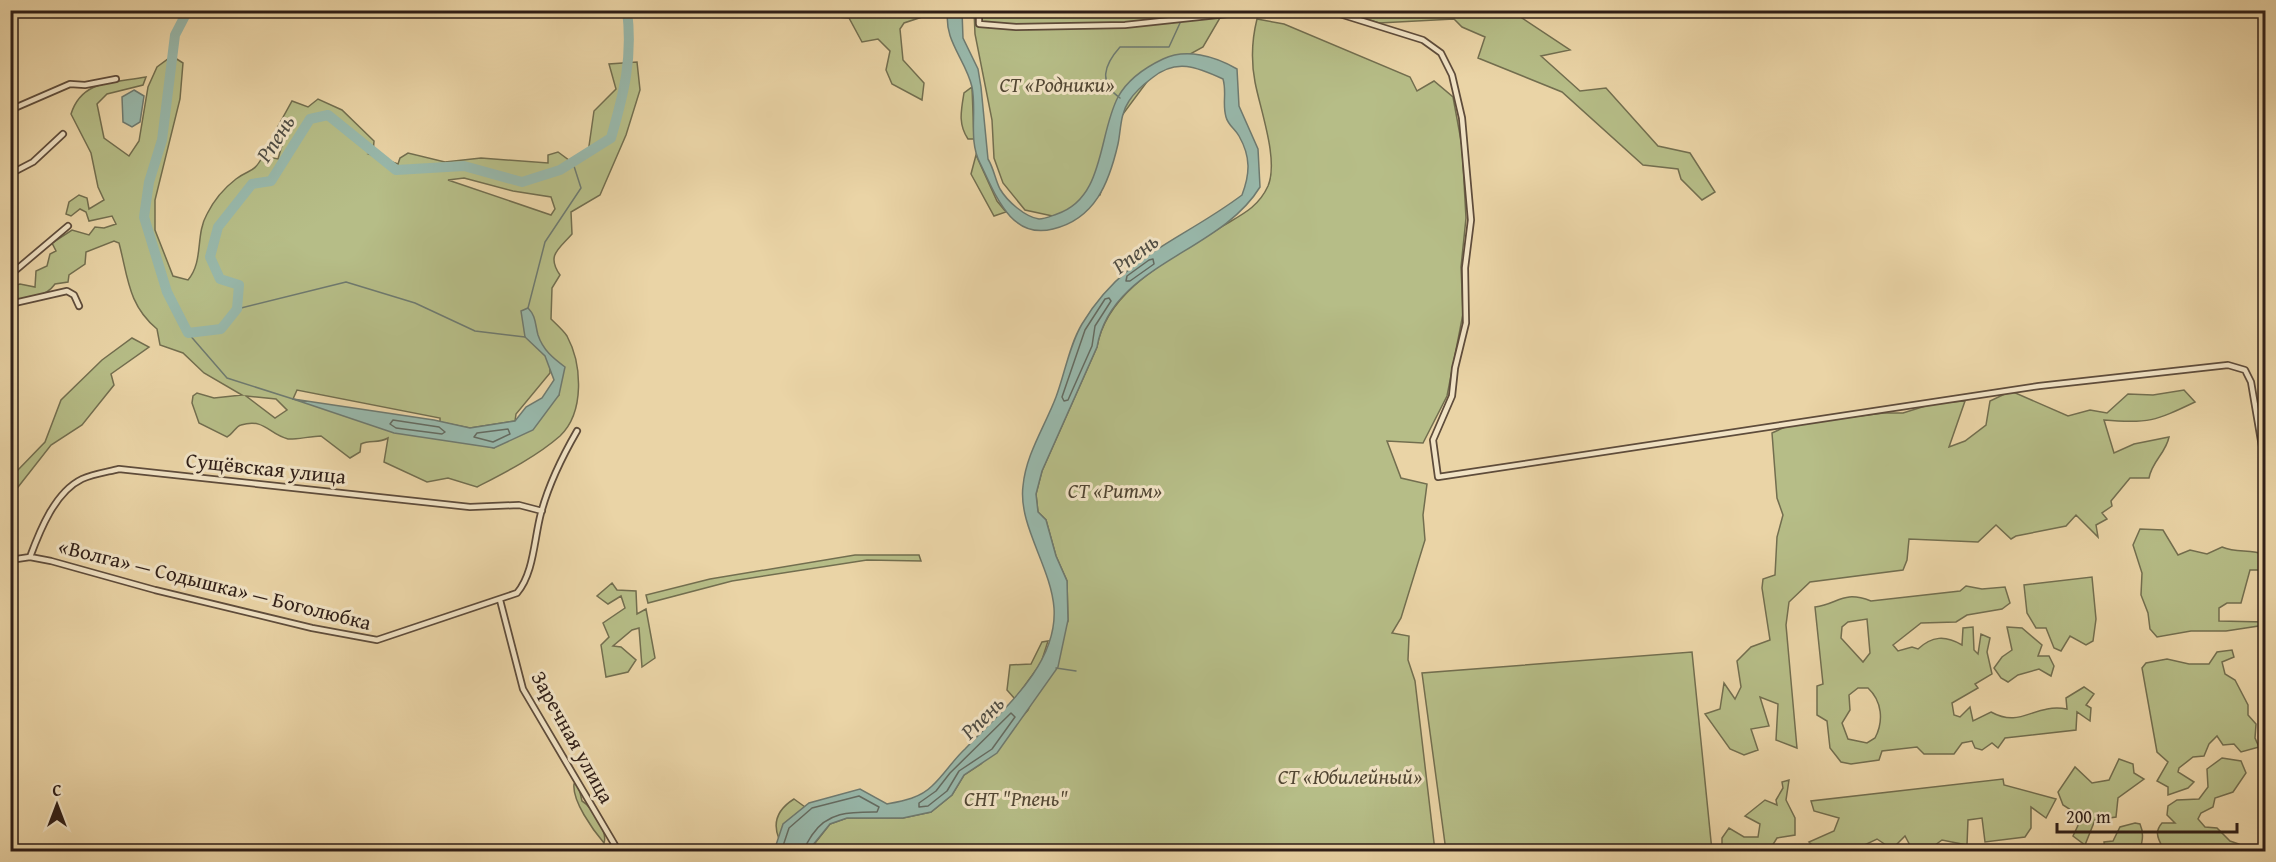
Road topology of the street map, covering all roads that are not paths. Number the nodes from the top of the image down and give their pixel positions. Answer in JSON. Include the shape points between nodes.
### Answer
{"nodes":[{"id":1,"x":979,"y":10,"type":"edge"},
{"id":2,"x":1264,"y":10,"type":"edge"},
{"id":3,"x":1327,"y":10,"type":"edge"},
{"id":4,"x":116,"y":79,"type":"dead end"},
{"id":5,"x":10,"y":110,"type":"edge"},
{"id":6,"x":63,"y":134,"type":"dead end"},
{"id":7,"x":10,"y":174,"type":"edge"},
{"id":8,"x":68,"y":226,"type":"dead end"},
{"id":9,"x":10,"y":274,"type":"edge"},
{"id":10,"x":10,"y":304,"type":"edge"},
{"id":11,"x":79,"y":306,"type":"dead end"},
{"id":12,"x":577,"y":431,"type":"dead end"},
{"id":13,"x":2265,"y":470,"type":"edge"},
{"id":14,"x":542,"y":511,"type":"junction"},
{"id":15,"x":30,"y":557,"type":"junction"},
{"id":16,"x":10,"y":560,"type":"edge"},
{"id":17,"x":500,"y":600,"type":"junction"},
{"id":18,"x":619,"y":852,"type":"edge"}],
"edges":[{"from":1,"to":2,"type":"street","via":[[980,24],[1016,27],[1125,25]]},
{"from":3,"to":13,"type":"street","via":[[1423,40],[1441,53],[1452,75],[1462,118],[1471,220],[1465,268],[1466,323],[1452,396],[1433,440],[1437,477],[2039,386],[2228,365],[2245,370],[2251,382]]},
{"from":4,"to":5,"type":"street","via":[[70,84]]},
{"from":6,"to":7,"type":"street","via":[[33,162]]},
{"from":8,"to":9,"type":"street"},
{"from":10,"to":11,"type":"street","via":[[67,291]]},
{"from":12,"to":14,"type":"street","name":"«Волга» — Содышка» — Боголюбка","via":[[562,454]]},
{"from":14,"to":15,"type":"street","name":"Сущёвская улица","via":[[519,505],[470,507],[119,469],[83,478],[66,489]]},
{"from":14,"to":17,"type":"street","name":"«Волга» — Содышка» — Боголюбка","via":[[525,583],[517,593]]},
{"from":15,"to":16,"type":"street","name":"«Волга» — Содышка» — Боголюбка"},
{"from":15,"to":17,"type":"street","name":"«Волга» — Содышка» — Боголюбка","via":[[312,628],[377,640]]},
{"from":17,"to":18,"type":"street","name":"Заречная улица","via":[[523,689]]}]}
